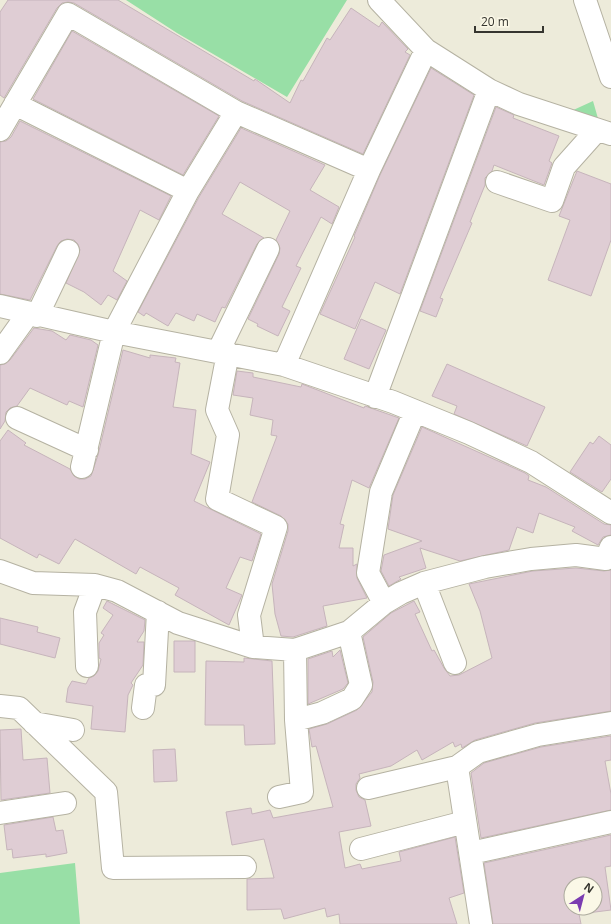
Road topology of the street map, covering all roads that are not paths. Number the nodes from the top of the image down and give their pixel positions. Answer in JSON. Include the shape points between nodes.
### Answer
{"nodes":[{"id":1,"x":379,"y":0,"type":"edge"},
{"id":2,"x":585,"y":0,"type":"edge"},
{"id":3,"x":426,"y":50,"type":"junction"},
{"id":4,"x":611,"y":77,"type":"edge"},
{"id":5,"x":489,"y":90,"type":"junction"},
{"id":6,"x":15,"y":104,"type":"junction"},
{"id":7,"x":236,"y":112,"type":"junction"},
{"id":8,"x":0,"y":130,"type":"edge"},
{"id":9,"x":604,"y":132,"type":"edge"},
{"id":10,"x":369,"y":170,"type":"junction"},
{"id":11,"x":497,"y":182,"type":"dead end"},
{"id":12,"x":188,"y":191,"type":"junction"},
{"id":13,"x":268,"y":249,"type":"dead end"},
{"id":14,"x":68,"y":250,"type":"dead end"},
{"id":15,"x":0,"y":306,"type":"edge"},
{"id":16,"x":33,"y":315,"type":"junction"},
{"id":17,"x":114,"y":332,"type":"junction"},
{"id":18,"x":223,"y":352,"type":"junction"},
{"id":19,"x":0,"y":353,"type":"edge"},
{"id":20,"x":284,"y":365,"type":"junction"},
{"id":21,"x":376,"y":397,"type":"junction"},
{"id":22,"x":415,"y":411,"type":"junction"},
{"id":23,"x":17,"y":418,"type":"dead end"},
{"id":24,"x":611,"y":513,"type":"edge"},
{"id":25,"x":611,"y":547,"type":"edge"},
{"id":26,"x":0,"y":572,"type":"edge"},
{"id":27,"x":424,"y":583,"type":"junction"},
{"id":28,"x":95,"y":585,"type":"junction"},
{"id":29,"x":384,"y":603,"type":"junction"},
{"id":30,"x":158,"y":612,"type":"junction"},
{"id":31,"x":349,"y":632,"type":"junction"},
{"id":32,"x":253,"y":647,"type":"junction"},
{"id":33,"x":295,"y":650,"type":"junction"},
{"id":34,"x":455,"y":663,"type":"dead end"},
{"id":35,"x":87,"y":666,"type":"dead end"},
{"id":36,"x":0,"y":706,"type":"edge"},
{"id":37,"x":142,"y":708,"type":"dead end"},
{"id":38,"x":296,"y":720,"type":"junction"},
{"id":39,"x":34,"y":723,"type":"junction"},
{"id":40,"x":611,"y":723,"type":"edge"},
{"id":41,"x":73,"y":730,"type":"dead end"},
{"id":42,"x":457,"y":767,"type":"junction"},
{"id":43,"x":368,"y":788,"type":"dead end"},
{"id":44,"x":279,"y":797,"type":"dead end"},
{"id":45,"x":65,"y":803,"type":"dead end"},
{"id":46,"x":0,"y":813,"type":"edge"},
{"id":47,"x":465,"y":822,"type":"junction"},
{"id":48,"x":611,"y":822,"type":"edge"},
{"id":49,"x":361,"y":849,"type":"dead end"},
{"id":50,"x":471,"y":853,"type":"junction"},
{"id":51,"x":245,"y":866,"type":"dead end"},
{"id":52,"x":481,"y":924,"type":"edge"}],
"edges":[{"from":1,"to":3,"type":"street"},
{"from":2,"to":4,"type":"street"},
{"from":3,"to":5,"type":"street"},
{"from":3,"to":10,"type":"street"},
{"from":5,"to":9,"type":"street","via":[[519,104]]},
{"from":5,"to":21,"type":"street"},
{"from":6,"to":7,"type":"street","via":[[68,14]]},
{"from":6,"to":8,"type":"street"},
{"from":6,"to":12,"type":"street"},
{"from":7,"to":10,"type":"street"},
{"from":7,"to":12,"type":"street"},
{"from":9,"to":11,"type":"street","via":[[564,167],[552,201]]},
{"from":10,"to":20,"type":"street"},
{"from":12,"to":17,"type":"street"},
{"from":13,"to":18,"type":"street"},
{"from":14,"to":16,"type":"street"},
{"from":15,"to":16,"type":"street"},
{"from":16,"to":17,"type":"street"},
{"from":16,"to":19,"type":"street"},
{"from":17,"to":18,"type":"street"},
{"from":17,"to":23,"type":"street","via":[[85,458]]},
{"from":18,"to":20,"type":"street"},
{"from":18,"to":32,"type":"street","via":[[217,410],[228,435],[217,499],[276,527],[249,615]]},
{"from":20,"to":21,"type":"street"},
{"from":21,"to":22,"type":"street"},
{"from":22,"to":24,"type":"street","via":[[531,462]]},
{"from":22,"to":29,"type":"street","via":[[381,492],[368,573]]},
{"from":25,"to":27,"type":"street","via":[[606,560],[576,555],[531,559],[484,567]]},
{"from":26,"to":28,"type":"street","via":[[33,583]]},
{"from":27,"to":29,"type":"street"},
{"from":27,"to":34,"type":"street"},
{"from":28,"to":30,"type":"street","via":[[117,591]]},
{"from":28,"to":35,"type":"street","via":[[85,612]]},
{"from":29,"to":31,"type":"street"},
{"from":30,"to":32,"type":"street","via":[[178,623]]},
{"from":30,"to":37,"type":"street","via":[[154,685],[146,685]]},
{"from":31,"to":33,"type":"street"},
{"from":31,"to":38,"type":"street","via":[[361,685],[352,699],[322,714]]},
{"from":32,"to":33,"type":"street"},
{"from":33,"to":38,"type":"street"},
{"from":36,"to":39,"type":"street","via":[[19,708]]},
{"from":38,"to":44,"type":"street","via":[[302,792]]},
{"from":39,"to":41,"type":"street"},
{"from":39,"to":51,"type":"street","via":[[106,792],[113,868]]},
{"from":40,"to":42,"type":"street","via":[[538,735],[478,752]]},
{"from":42,"to":43,"type":"street"},
{"from":42,"to":47,"type":"street"},
{"from":45,"to":46,"type":"street"},
{"from":47,"to":49,"type":"street"},
{"from":47,"to":50,"type":"street"},
{"from":48,"to":50,"type":"street"},
{"from":50,"to":52,"type":"street"}]}
